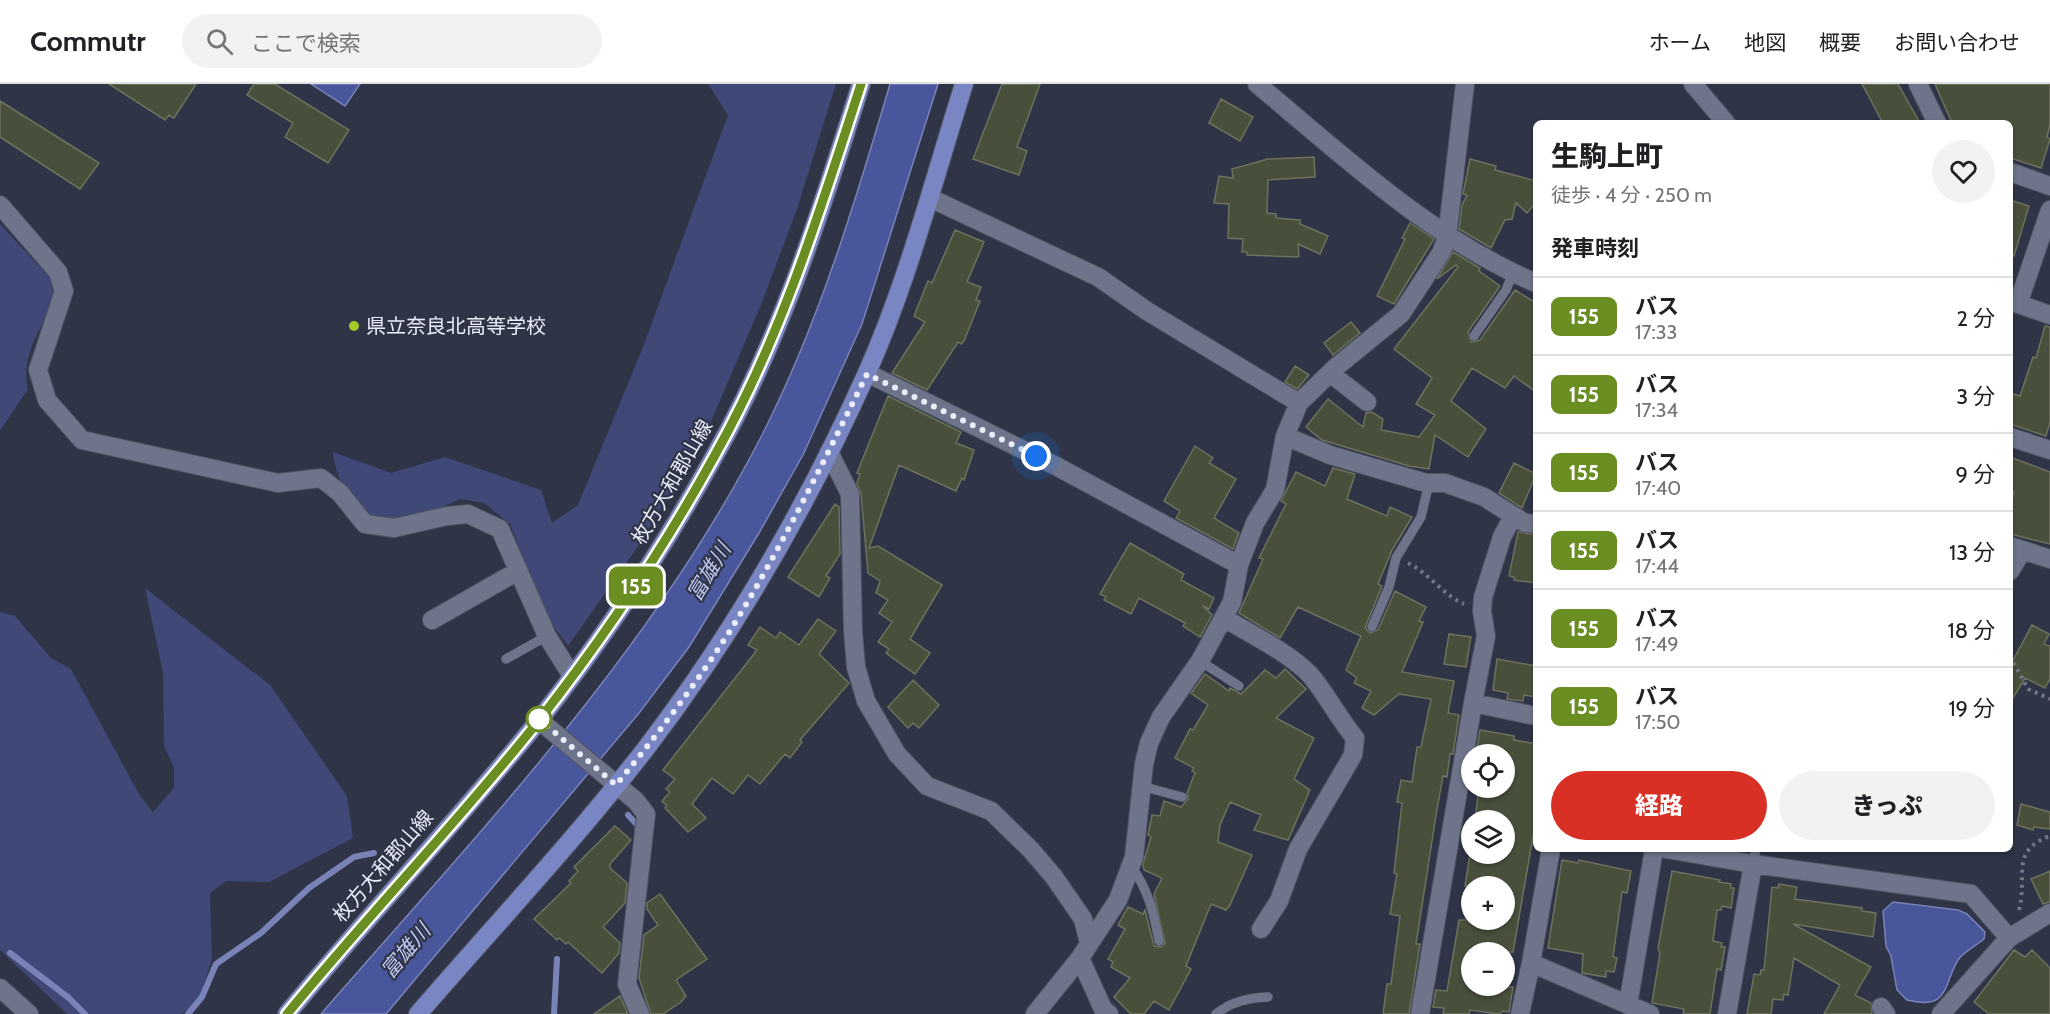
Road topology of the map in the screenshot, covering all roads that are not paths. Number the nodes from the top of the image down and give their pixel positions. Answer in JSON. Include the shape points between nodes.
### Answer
{"nodes":[{"id":1,"x":861,"y":84,"type":"edge"},
{"id":2,"x":1257,"y":84,"type":"edge"},
{"id":3,"x":1465,"y":84,"type":"edge"},
{"id":4,"x":1693,"y":84,"type":"edge"},
{"id":5,"x":1917,"y":84,"type":"edge"},
{"id":6,"x":959,"y":85,"type":"edge"},
{"id":7,"x":1723,"y":120,"type":"edge"},
{"id":8,"x":1935,"y":120,"type":"edge"},
{"id":9,"x":2013,"y":173,"type":"edge"},
{"id":10,"x":2050,"y":186,"type":"edge"},
{"id":11,"x":930,"y":198,"type":"junction"},
{"id":12,"x":0,"y":205,"type":"edge"},
{"id":13,"x":2050,"y":210,"type":"edge"},
{"id":14,"x":1447,"y":237,"type":"junction"},
{"id":15,"x":1513,"y":273,"type":"junction"},
{"id":16,"x":1533,"y":282,"type":"edge"},
{"id":17,"x":2014,"y":303,"type":"edge"},
{"id":18,"x":2050,"y":315,"type":"edge"},
{"id":19,"x":1474,"y":336,"type":"dead end"},
{"id":20,"x":1330,"y":373,"type":"junction"},
{"id":21,"x":867,"y":374,"type":"junction"},
{"id":22,"x":1367,"y":402,"type":"dead end"},
{"id":23,"x":1299,"y":403,"type":"junction"},
{"id":24,"x":1285,"y":436,"type":"junction"},
{"id":25,"x":2013,"y":438,"type":"edge"},
{"id":26,"x":2050,"y":450,"type":"edge"},
{"id":27,"x":829,"y":452,"type":"junction"},
{"id":28,"x":1429,"y":483,"type":"junction"},
{"id":29,"x":1513,"y":516,"type":"junction"},
{"id":30,"x":1533,"y":524,"type":"edge"},
{"id":31,"x":2016,"y":548,"type":"edge"},
{"id":32,"x":2050,"y":560,"type":"edge"},
{"id":33,"x":1239,"y":566,"type":"junction"},
{"id":34,"x":518,"y":571,"type":"junction"},
{"id":35,"x":1224,"y":618,"type":"junction"},
{"id":36,"x":432,"y":620,"type":"dead end"},
{"id":37,"x":1372,"y":627,"type":"dead end"},
{"id":38,"x":547,"y":636,"type":"junction"},
{"id":39,"x":506,"y":659,"type":"dead end"},
{"id":40,"x":1200,"y":661,"type":"junction"},
{"id":41,"x":572,"y":676,"type":"junction"},
{"id":42,"x":1239,"y":686,"type":"dead end"},
{"id":43,"x":1473,"y":704,"type":"junction"},
{"id":44,"x":1533,"y":715,"type":"edge"},
{"id":45,"x":539,"y":720,"type":"junction"},
{"id":46,"x":616,"y":785,"type":"junction"},
{"id":47,"x":1142,"y":786,"type":"junction"},
{"id":48,"x":1182,"y":797,"type":"dead end"},
{"id":49,"x":1550,"y":852,"type":"edge"},
{"id":50,"x":1654,"y":852,"type":"edge"},
{"id":51,"x":1704,"y":852,"type":"edge"},
{"id":52,"x":1754,"y":856,"type":"edge"},
{"id":53,"x":1131,"y":865,"type":"junction"},
{"id":54,"x":2047,"y":921,"type":"edge"},
{"id":55,"x":1261,"y":929,"type":"dead end"},
{"id":56,"x":2014,"y":935,"type":"junction"},
{"id":57,"x":1159,"y":941,"type":"dead end"},
{"id":58,"x":1084,"y":951,"type":"junction"},
{"id":59,"x":1531,"y":963,"type":"junction"},
{"id":60,"x":0,"y":988,"type":"edge"},
{"id":61,"x":1269,"y":997,"type":"dead end"},
{"id":62,"x":1628,"y":1005,"type":"junction"},
{"id":63,"x":1104,"y":1012,"type":"edge"},
{"id":64,"x":29,"y":1014,"type":"edge"},
{"id":65,"x":287,"y":1014,"type":"edge"},
{"id":66,"x":418,"y":1014,"type":"edge"},
{"id":67,"x":640,"y":1014,"type":"edge"},
{"id":68,"x":1035,"y":1014,"type":"edge"},
{"id":69,"x":1216,"y":1014,"type":"edge"},
{"id":70,"x":1420,"y":1014,"type":"edge"},
{"id":71,"x":1520,"y":1014,"type":"edge"},
{"id":72,"x":1650,"y":1014,"type":"edge"},
{"id":73,"x":1727,"y":1014,"type":"edge"},
{"id":74,"x":1941,"y":1014,"type":"edge"}],
"edges":[{"from":1,"to":41,"type":"main road","name":"枚方大和郡山線","via":[[814,233],[765,355],[716,454],[663,544]]},
{"from":2,"to":14,"type":"street"},
{"from":3,"to":14,"type":"street"},
{"from":4,"to":7,"type":"street"},
{"from":5,"to":8,"type":"street"},
{"from":6,"to":11,"type":"main road"},
{"from":9,"to":10,"type":"street"},
{"from":11,"to":21,"type":"main road"},
{"from":11,"to":23,"type":"street","via":[[1098,277]]},
{"from":12,"to":34,"type":"street","via":[[58,272],[64,291],[38,370],[47,400],[82,440],[278,483],[321,478],[340,493],[365,524],[394,528],[468,514],[500,529]]},
{"from":13,"to":17,"type":"street"},
{"from":14,"to":15,"type":"street"},
{"from":14,"to":20,"type":"street","via":[[1441,253],[1401,314]]},
{"from":15,"to":16,"type":"street"},
{"from":15,"to":19,"type":"lane"},
{"from":17,"to":18,"type":"street"},
{"from":20,"to":22,"type":"street"},
{"from":20,"to":23,"type":"street"},
{"from":21,"to":27,"type":"main road"},
{"from":21,"to":33,"type":"street","via":[[1056,466]]},
{"from":23,"to":24,"type":"street"},
{"from":24,"to":28,"type":"street","via":[[1330,455]]},
{"from":24,"to":33,"type":"street","via":[[1275,490],[1255,523]]},
{"from":25,"to":26,"type":"street"},
{"from":27,"to":46,"type":"main road","via":[[743,610]]},
{"from":27,"to":58,"type":"street","via":[[850,494],[856,667],[866,701],[897,754],[927,786],[991,810],[1054,877],[1083,919]]},
{"from":28,"to":29,"type":"street","via":[[1445,483],[1484,497]]},
{"from":28,"to":37,"type":"lane","via":[[1421,518],[1396,558]]},
{"from":29,"to":30,"type":"street"},
{"from":29,"to":43,"type":"street","via":[[1502,537],[1483,597],[1486,636]]},
{"from":31,"to":32,"type":"street"},
{"from":33,"to":35,"type":"street","via":[[1232,602]]},
{"from":34,"to":36,"type":"street"},
{"from":34,"to":38,"type":"street"},
{"from":35,"to":40,"type":"street"},
{"from":35,"to":55,"type":"street","via":[[1314,679],[1355,738],[1353,755],[1298,849],[1278,901]]},
{"from":38,"to":39,"type":"lane"},
{"from":38,"to":41,"type":"street"},
{"from":40,"to":42,"type":"lane"},
{"from":40,"to":47,"type":"street","via":[[1161,717],[1149,743]]},
{"from":41,"to":45,"type":"main road","name":"枚方大和郡山線"},
{"from":43,"to":44,"type":"street"},
{"from":43,"to":70,"type":"street"},
{"from":45,"to":46,"type":"street"},
{"from":45,"to":65,"type":"main road","name":"枚方大和郡山線"},
{"from":46,"to":66,"type":"main road"},
{"from":46,"to":67,"type":"street","via":[[646,814],[627,984]]},
{"from":47,"to":48,"type":"lane"},
{"from":47,"to":53,"type":"street"},
{"from":49,"to":59,"type":"street"},
{"from":50,"to":62,"type":"street"},
{"from":51,"to":52,"type":"street"},
{"from":52,"to":56,"type":"street","via":[[1971,894]]},
{"from":52,"to":73,"type":"street"},
{"from":53,"to":57,"type":"lane","via":[[1154,910]]},
{"from":53,"to":58,"type":"street","via":[[1118,900]]},
{"from":54,"to":56,"type":"street"},
{"from":56,"to":74,"type":"street"},
{"from":58,"to":63,"type":"street"},
{"from":58,"to":68,"type":"street"},
{"from":59,"to":62,"type":"street"},
{"from":59,"to":71,"type":"street"},
{"from":60,"to":64,"type":"street"},
{"from":61,"to":69,"type":"lane","via":[[1247,998]]},
{"from":62,"to":72,"type":"street"}]}
